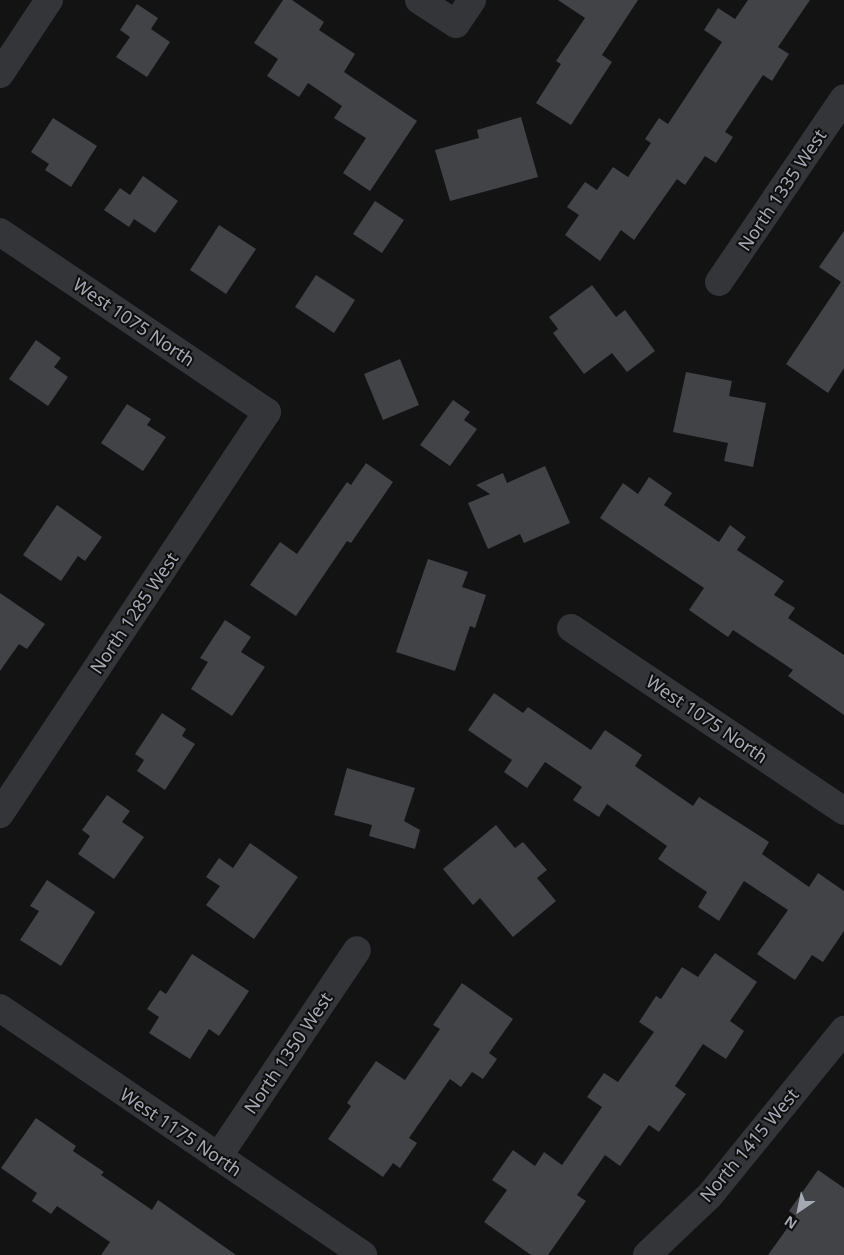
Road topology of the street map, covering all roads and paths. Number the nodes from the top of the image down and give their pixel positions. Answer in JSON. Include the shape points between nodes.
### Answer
{"nodes":[{"id":1,"x":49,"y":0,"type":"edge"},
{"id":2,"x":419,"y":0,"type":"edge"},
{"id":3,"x":472,"y":0,"type":"edge"},
{"id":4,"x":0,"y":74,"type":"edge"},
{"id":5,"x":844,"y":98,"type":"edge"},
{"id":6,"x":0,"y":232,"type":"edge"},
{"id":7,"x":720,"y":282,"type":"dead end"},
{"id":8,"x":267,"y":412,"type":"joint"},
{"id":9,"x":571,"y":628,"type":"dead end"},
{"id":10,"x":844,"y":811,"type":"edge"},
{"id":11,"x":0,"y":814,"type":"edge"},
{"id":12,"x":357,"y":950,"type":"dead end"},
{"id":13,"x":0,"y":1008,"type":"edge"},
{"id":14,"x":844,"y":1030,"type":"edge"},
{"id":15,"x":218,"y":1157,"type":"junction"},
{"id":16,"x":363,"y":1255,"type":"edge"},
{"id":17,"x":647,"y":1255,"type":"edge"}],
"edges":[{"from":1,"to":4,"type":"street"},
{"from":2,"to":3,"type":"street","via":[[456,24]]},
{"from":5,"to":7,"type":"street","name":"North 1335 West"},
{"from":6,"to":8,"type":"street","name":"West 1075 North"},
{"from":8,"to":11,"type":"street","name":"North 1285 West"},
{"from":9,"to":10,"type":"street","name":"West 1075 North"},
{"from":12,"to":15,"type":"street","name":"North 1350 West"},
{"from":13,"to":15,"type":"street","name":"West 1175 North"},
{"from":14,"to":17,"type":"street","name":"North 1415 West","via":[[710,1195]]},
{"from":15,"to":16,"type":"street","name":"West 1175 North"}]}
